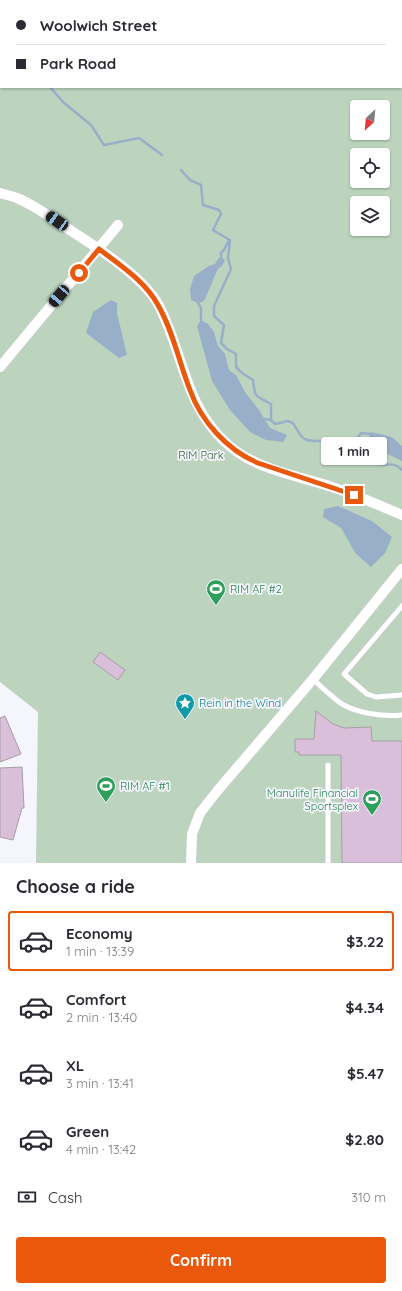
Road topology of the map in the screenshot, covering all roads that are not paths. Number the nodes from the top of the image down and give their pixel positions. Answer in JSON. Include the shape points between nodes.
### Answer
{"nodes":[{"id":1,"x":0,"y":193,"type":"edge"},
{"id":2,"x":118,"y":225,"type":"dead end"},
{"id":3,"x":99,"y":249,"type":"junction"},
{"id":4,"x":0,"y":367,"type":"edge"},
{"id":5,"x":402,"y":515,"type":"edge"},
{"id":6,"x":402,"y":569,"type":"edge"},
{"id":7,"x":402,"y":606,"type":"edge"},
{"id":8,"x":313,"y":679,"type":"junction"},
{"id":9,"x":402,"y":695,"type":"edge"},
{"id":10,"x":402,"y":715,"type":"edge"},
{"id":11,"x":328,"y":764,"type":"dead end"},
{"id":12,"x":191,"y":863,"type":"edge"},
{"id":13,"x":328,"y":863,"type":"edge"}],
"edges":[{"from":1,"to":3,"type":"street","via":[[18,198]]},
{"from":2,"to":3,"type":"street"},
{"from":3,"to":4,"type":"street"},
{"from":3,"to":5,"type":"street","via":[[140,282],[158,304],[198,408],[224,441],[256,462],[338,489]]},
{"from":6,"to":8,"type":"street"},
{"from":7,"to":9,"type":"lane","via":[[344,674],[367,694],[376,697]]},
{"from":8,"to":10,"type":"lane","via":[[340,703],[356,710],[377,716]]},
{"from":8,"to":12,"type":"street","via":[[200,813],[192,834]]},
{"from":11,"to":13,"type":"lane"}]}
